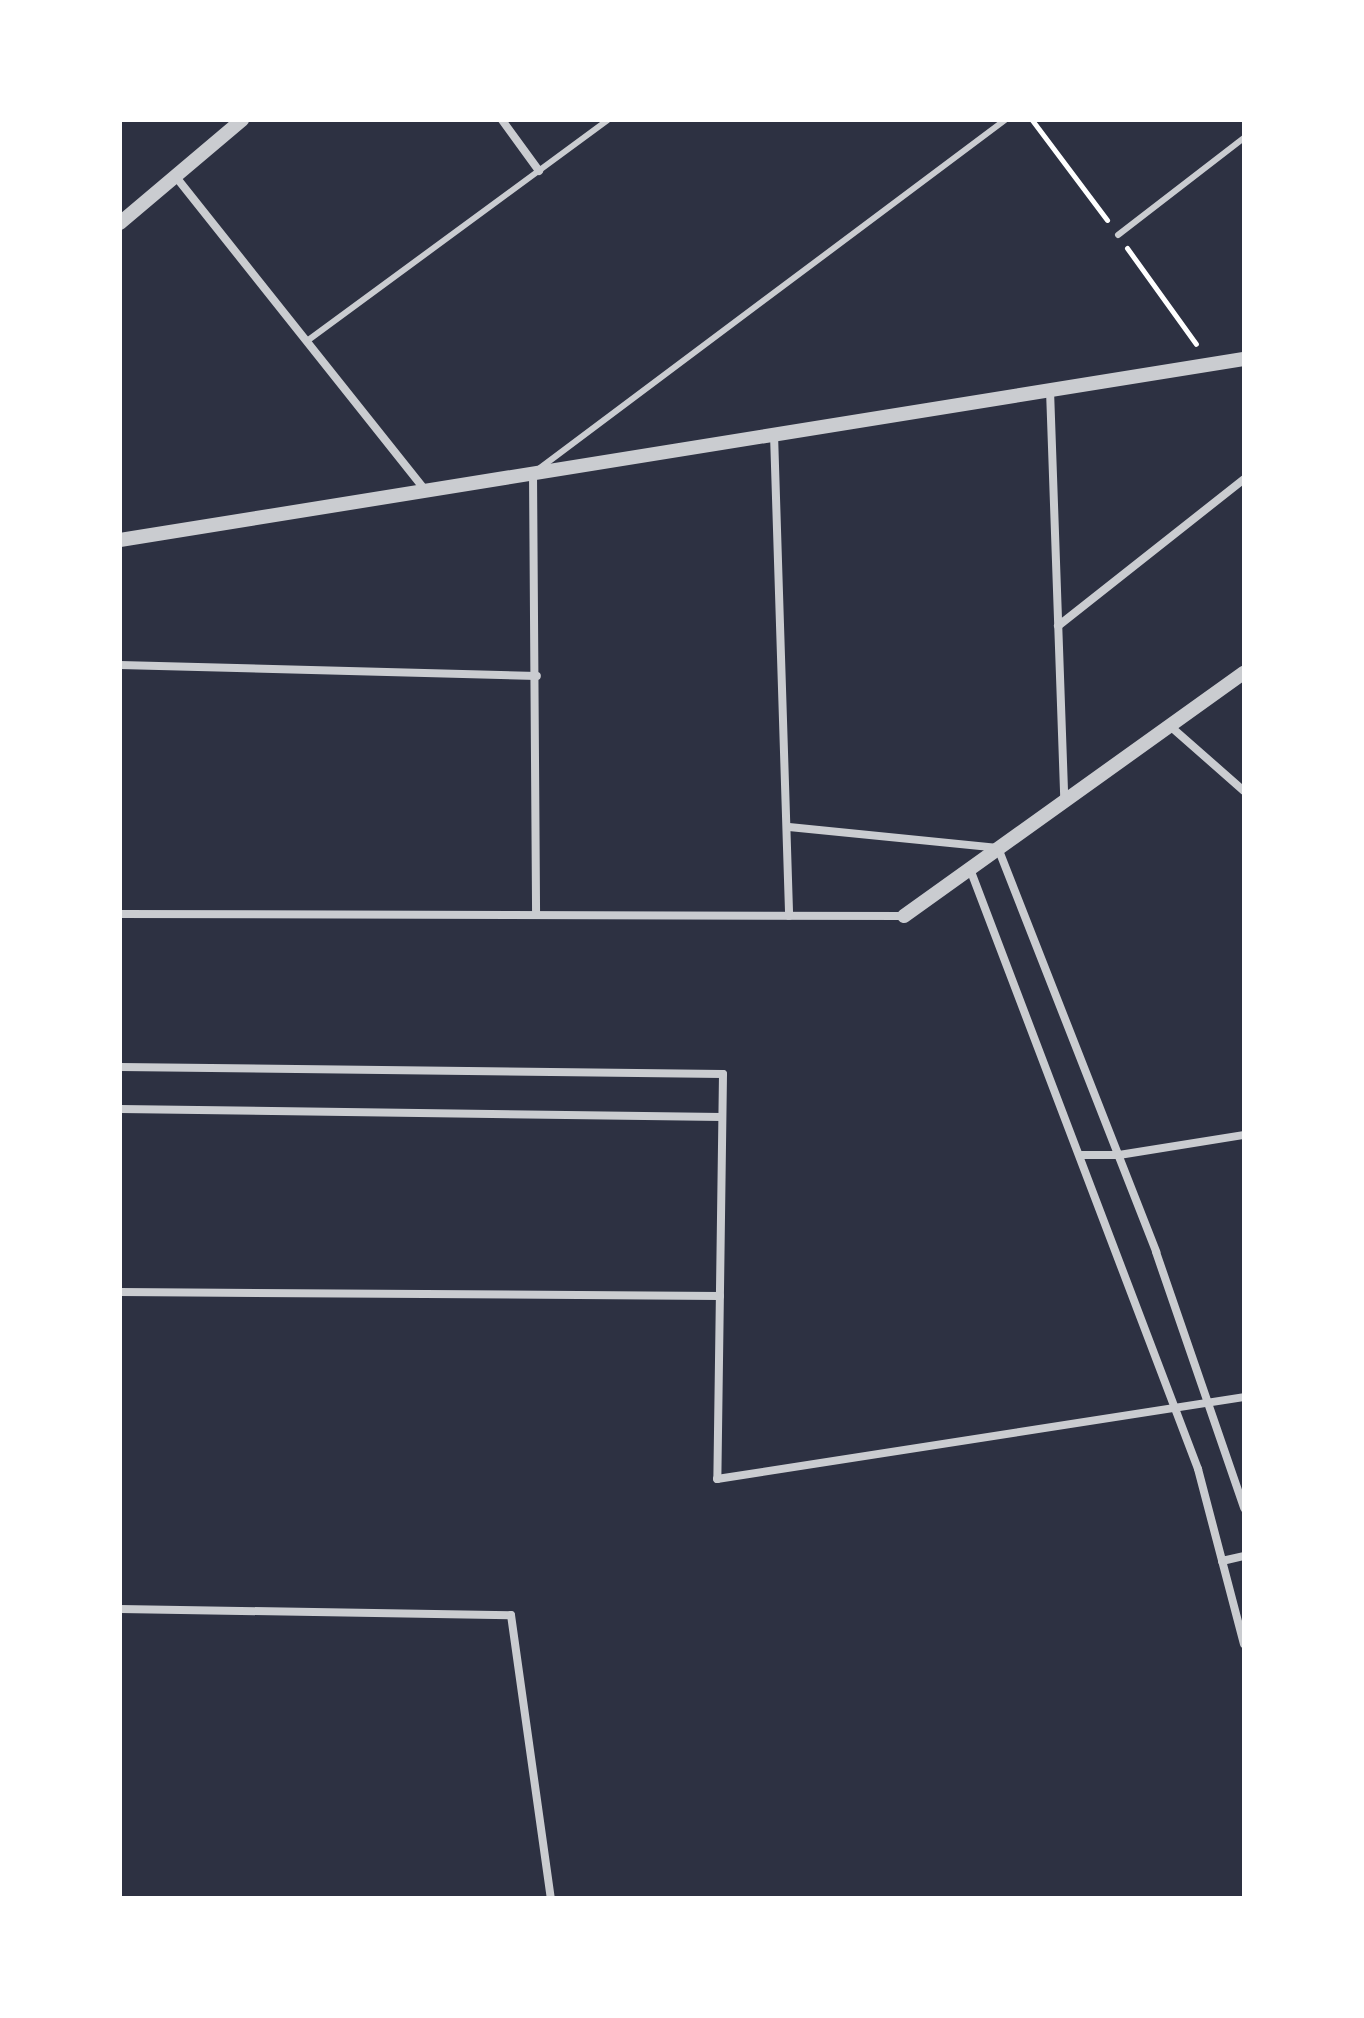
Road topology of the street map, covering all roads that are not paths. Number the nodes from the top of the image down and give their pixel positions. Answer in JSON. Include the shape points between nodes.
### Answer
{"nodes":[{"id":1,"x":242,"y":120,"type":"edge"},
{"id":2,"x":502,"y":120,"type":"edge"},
{"id":3,"x":608,"y":120,"type":"edge"},
{"id":4,"x":1005,"y":120,"type":"edge"},
{"id":5,"x":1244,"y":138,"type":"edge"},
{"id":6,"x":539,"y":171,"type":"junction"},
{"id":7,"x":176,"y":177,"type":"junction"},
{"id":8,"x":120,"y":223,"type":"edge"},
{"id":9,"x":1118,"y":235,"type":"dead end"},
{"id":10,"x":307,"y":341,"type":"junction"},
{"id":11,"x":1244,"y":359,"type":"edge"},
{"id":12,"x":1050,"y":390,"type":"junction"},
{"id":13,"x":774,"y":434,"type":"junction"},
{"id":14,"x":533,"y":473,"type":"junction"},
{"id":15,"x":1244,"y":479,"type":"edge"},
{"id":16,"x":426,"y":491,"type":"junction"},
{"id":17,"x":120,"y":540,"type":"edge"},
{"id":18,"x":1058,"y":626,"type":"junction"},
{"id":19,"x":120,"y":665,"type":"edge"},
{"id":20,"x":1244,"y":673,"type":"edge"},
{"id":21,"x":537,"y":676,"type":"junction"},
{"id":22,"x":1170,"y":726,"type":"junction"},
{"id":23,"x":1244,"y":791,"type":"edge"},
{"id":24,"x":1064,"y":801,"type":"junction"},
{"id":25,"x":789,"y":827,"type":"junction"},
{"id":26,"x":998,"y":848,"type":"junction"},
{"id":27,"x":970,"y":869,"type":"junction"},
{"id":28,"x":120,"y":914,"type":"edge"},
{"id":29,"x":536,"y":915,"type":"junction"},
{"id":30,"x":789,"y":916,"type":"junction"},
{"id":31,"x":904,"y":916,"type":"joint"},
{"id":32,"x":120,"y":1067,"type":"edge"},
{"id":33,"x":120,"y":1109,"type":"edge"},
{"id":34,"x":722,"y":1117,"type":"junction"},
{"id":35,"x":1244,"y":1135,"type":"edge"},
{"id":36,"x":1080,"y":1155,"type":"junction"},
{"id":37,"x":1119,"y":1155,"type":"junction"},
{"id":38,"x":120,"y":1292,"type":"edge"},
{"id":39,"x":720,"y":1296,"type":"junction"},
{"id":40,"x":1244,"y":1397,"type":"edge"},
{"id":41,"x":1211,"y":1402,"type":"junction"},
{"id":42,"x":1176,"y":1408,"type":"junction"},
{"id":43,"x":1244,"y":1508,"type":"edge"},
{"id":44,"x":1244,"y":1556,"type":"edge"},
{"id":45,"x":1222,"y":1561,"type":"junction"},
{"id":46,"x":120,"y":1609,"type":"edge"},
{"id":47,"x":1244,"y":1644,"type":"edge"},
{"id":48,"x":551,"y":1898,"type":"edge"}],
"edges":[{"from":1,"to":7,"type":"street"},
{"from":2,"to":6,"type":"street"},
{"from":3,"to":6,"type":"lane"},
{"from":4,"to":14,"type":"lane"},
{"from":5,"to":9,"type":"lane"},
{"from":6,"to":10,"type":"lane"},
{"from":7,"to":8,"type":"street"},
{"from":7,"to":10,"type":"street"},
{"from":10,"to":16,"type":"street"},
{"from":11,"to":12,"type":"street"},
{"from":12,"to":13,"type":"street"},
{"from":12,"to":18,"type":"street"},
{"from":13,"to":14,"type":"street"},
{"from":13,"to":25,"type":"street"},
{"from":14,"to":16,"type":"street"},
{"from":14,"to":21,"type":"street"},
{"from":15,"to":18,"type":"street"},
{"from":16,"to":17,"type":"street"},
{"from":18,"to":24,"type":"street"},
{"from":19,"to":21,"type":"street"},
{"from":20,"to":22,"type":"street"},
{"from":21,"to":29,"type":"street"},
{"from":22,"to":23,"type":"street"},
{"from":22,"to":24,"type":"street"},
{"from":24,"to":26,"type":"street"},
{"from":25,"to":26,"type":"street"},
{"from":25,"to":30,"type":"street"},
{"from":26,"to":27,"type":"street"},
{"from":26,"to":37,"type":"street"},
{"from":27,"to":31,"type":"street"},
{"from":27,"to":36,"type":"street"},
{"from":28,"to":29,"type":"street"},
{"from":29,"to":30,"type":"street"},
{"from":30,"to":31,"type":"street"},
{"from":32,"to":34,"type":"street","via":[[723,1074]]},
{"from":33,"to":34,"type":"street"},
{"from":34,"to":39,"type":"street"},
{"from":35,"to":37,"type":"street"},
{"from":36,"to":37,"type":"street"},
{"from":36,"to":42,"type":"street"},
{"from":37,"to":41,"type":"street"},
{"from":38,"to":39,"type":"street"},
{"from":39,"to":42,"type":"street","via":[[717,1479]]},
{"from":40,"to":41,"type":"street"},
{"from":41,"to":42,"type":"street"},
{"from":41,"to":43,"type":"street"},
{"from":42,"to":45,"type":"street"},
{"from":44,"to":45,"type":"street"},
{"from":45,"to":47,"type":"street"},
{"from":46,"to":48,"type":"street","via":[[511,1615]]}]}
